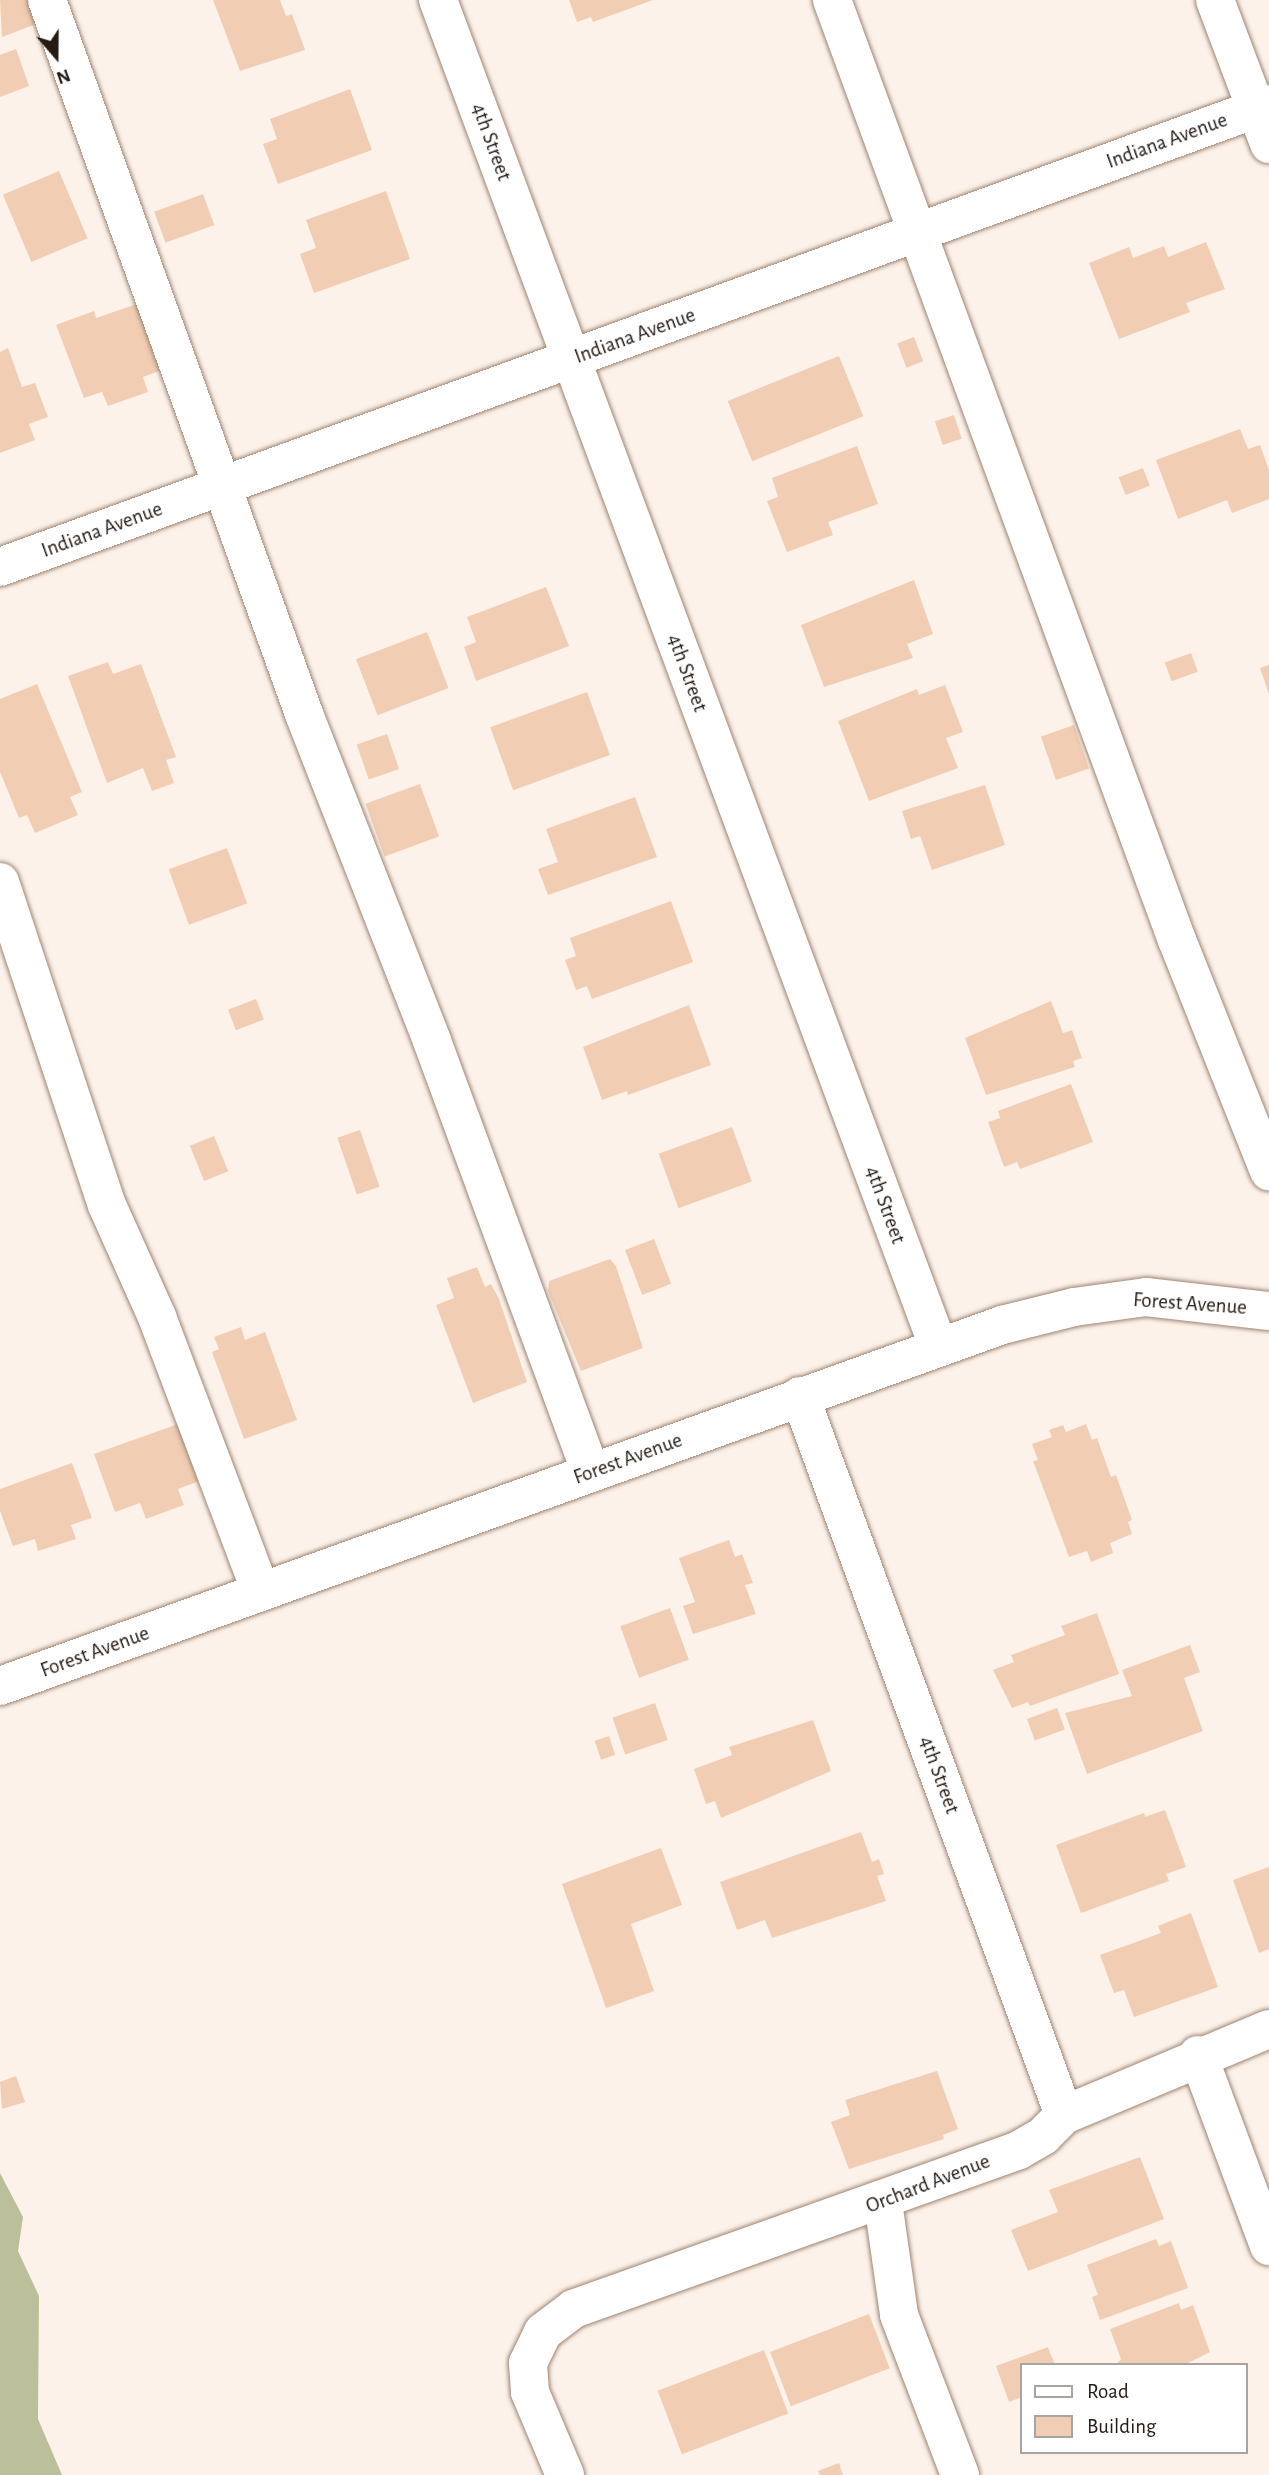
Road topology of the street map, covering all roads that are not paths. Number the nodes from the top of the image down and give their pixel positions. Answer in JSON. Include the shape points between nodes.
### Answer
{"nodes":[{"id":1,"x":47,"y":0,"type":"edge"},
{"id":2,"x":438,"y":0,"type":"edge"},
{"id":3,"x":832,"y":0,"type":"edge"},
{"id":4,"x":1215,"y":0,"type":"edge"},
{"id":5,"x":1262,"y":107,"type":"edge"},
{"id":6,"x":1269,"y":144,"type":"edge"},
{"id":7,"x":918,"y":231,"type":"junction"},
{"id":8,"x":571,"y":359,"type":"junction"},
{"id":9,"x":225,"y":485,"type":"junction"},
{"id":10,"x":0,"y":567,"type":"edge"},
{"id":11,"x":0,"y":882,"type":"edge"},
{"id":12,"x":1269,"y":1171,"type":"edge"},
{"id":13,"x":1269,"y":1311,"type":"edge"},
{"id":14,"x":938,"y":1346,"type":"junction"},
{"id":15,"x":800,"y":1396,"type":"junction"},
{"id":16,"x":591,"y":1473,"type":"junction"},
{"id":17,"x":261,"y":1592,"type":"junction"},
{"id":18,"x":0,"y":1686,"type":"edge"},
{"id":19,"x":1269,"y":2029,"type":"edge"},
{"id":20,"x":1198,"y":2055,"type":"junction"},
{"id":21,"x":1064,"y":2115,"type":"junction"},
{"id":22,"x":883,"y":2202,"type":"junction"},
{"id":23,"x":1269,"y":2246,"type":"edge"},
{"id":24,"x":565,"y":2475,"type":"edge"},
{"id":25,"x":960,"y":2475,"type":"edge"}],
"edges":[{"from":1,"to":9,"type":"street"},
{"from":2,"to":8,"type":"street","name":"4th Street"},
{"from":3,"to":7,"type":"street"},
{"from":4,"to":5,"type":"street"},
{"from":5,"to":6,"type":"street"},
{"from":5,"to":7,"type":"street","name":"Indiana Avenue"},
{"from":7,"to":8,"type":"street","name":"Indiana Avenue"},
{"from":7,"to":12,"type":"street","via":[[1177,940]]},
{"from":8,"to":9,"type":"street","name":"Indiana Avenue"},
{"from":8,"to":14,"type":"street","name":"4th Street"},
{"from":9,"to":10,"type":"street","name":"Indiana Avenue"},
{"from":9,"to":16,"type":"street","via":[[308,726],[432,1041]]},
{"from":11,"to":17,"type":"street","via":[[107,1205],[157,1317]]},
{"from":13,"to":14,"type":"street","name":"Forest Avenue","via":[[1146,1297],[1074,1307]]},
{"from":14,"to":15,"type":"street","name":"Forest Avenue"},
{"from":15,"to":16,"type":"street","name":"Forest Avenue"},
{"from":15,"to":21,"type":"street","name":"4th Street"},
{"from":16,"to":17,"type":"street","name":"Forest Avenue"},
{"from":17,"to":18,"type":"street","name":"Forest Avenue"},
{"from":19,"to":20,"type":"street","name":"Orchard Avenue"},
{"from":20,"to":21,"type":"street","name":"Orchard Avenue"},
{"from":20,"to":23,"type":"street"},
{"from":21,"to":22,"type":"street","name":"Orchard Avenue","via":[[1044,2136],[1019,2150]]},
{"from":22,"to":24,"type":"street","name":"Orchard Avenue","via":[[573,2309],[543,2332],[528,2363],[530,2392]]},
{"from":22,"to":25,"type":"street","via":[[899,2315]]}]}
